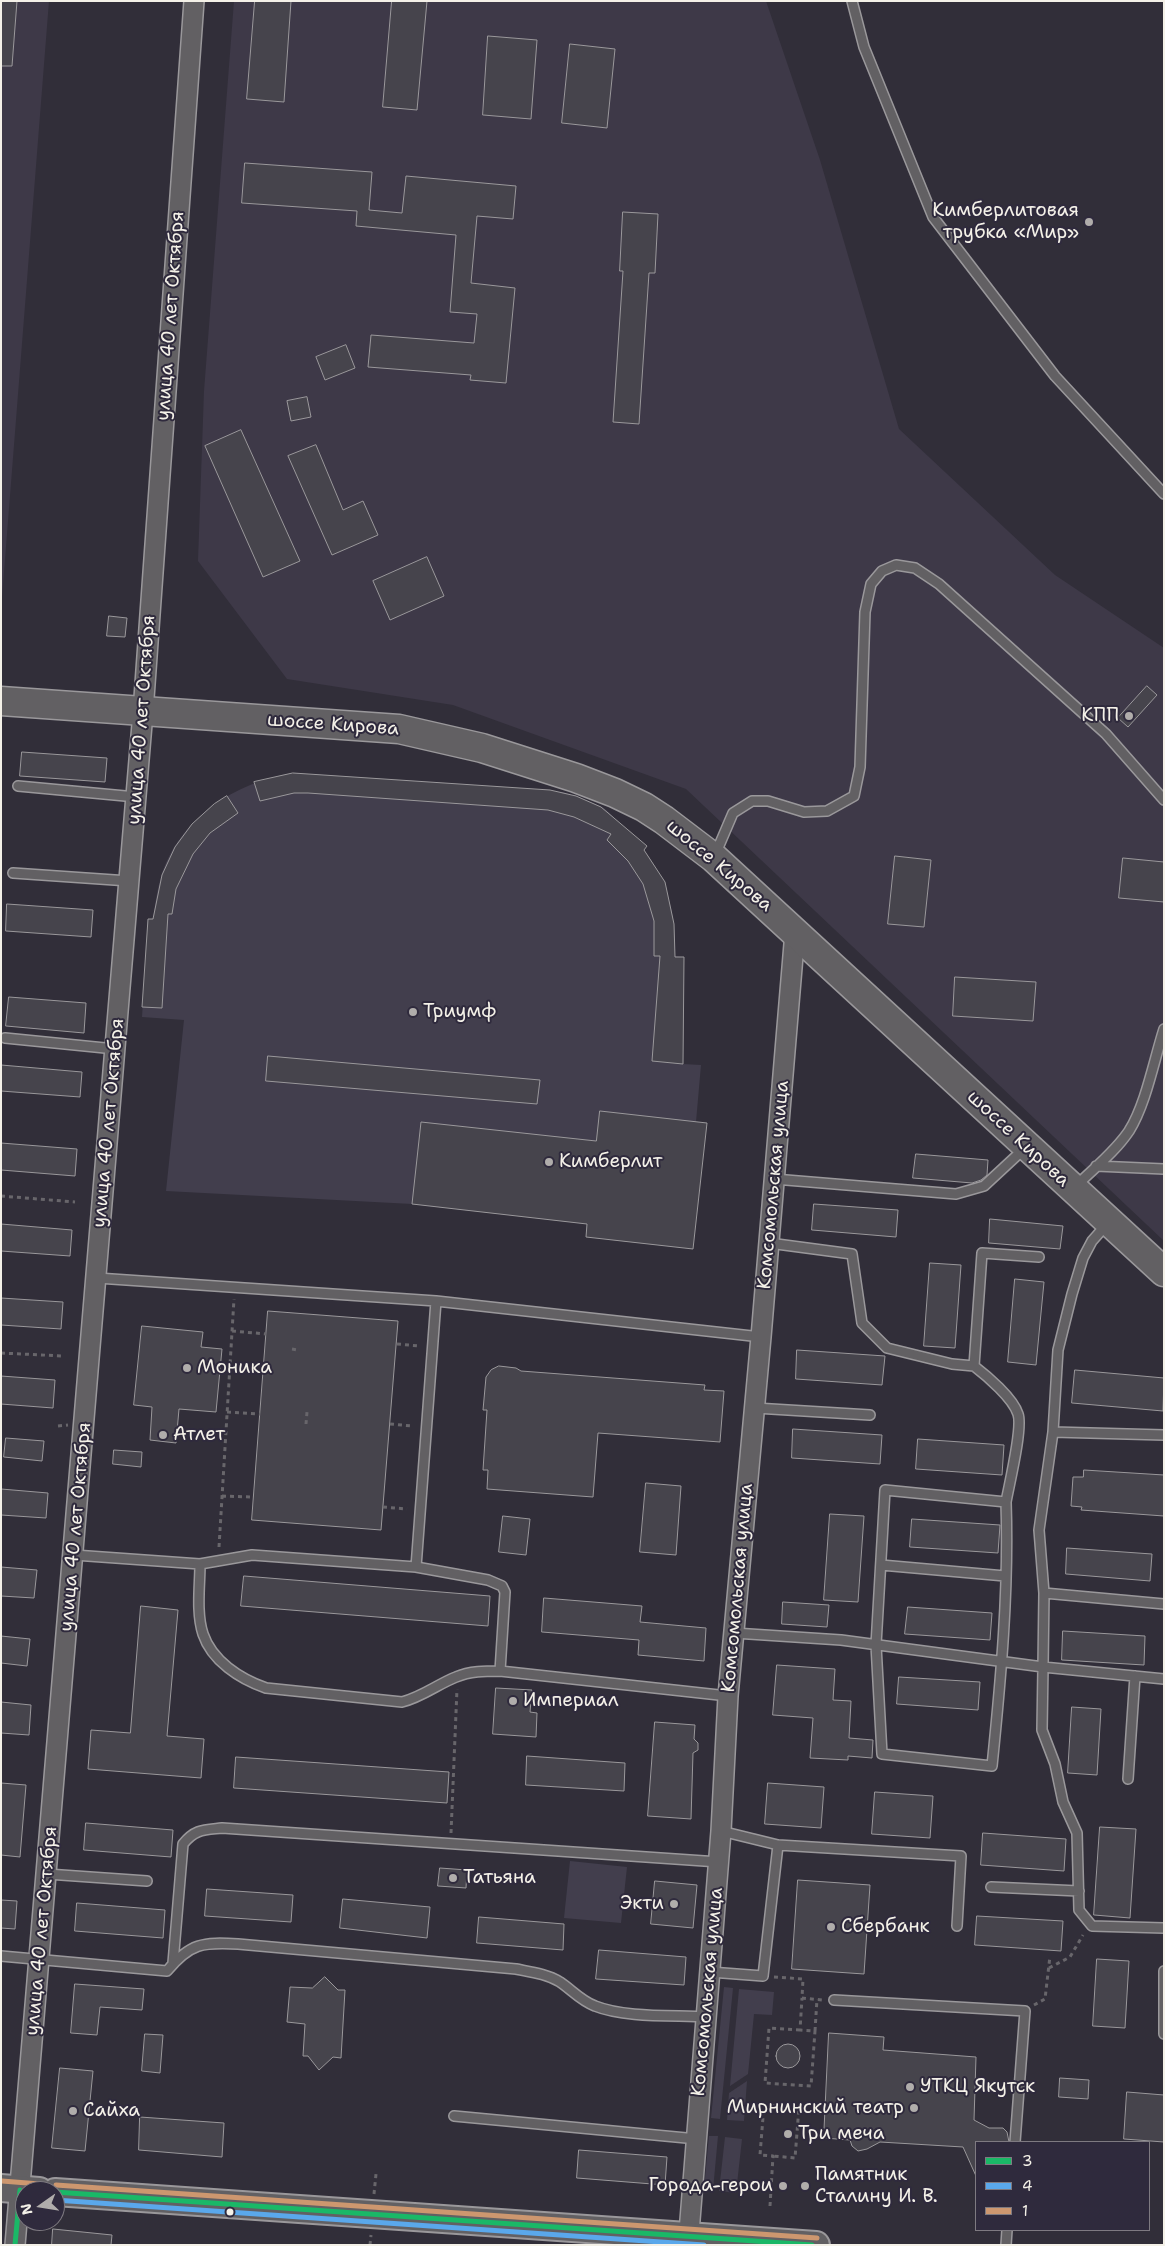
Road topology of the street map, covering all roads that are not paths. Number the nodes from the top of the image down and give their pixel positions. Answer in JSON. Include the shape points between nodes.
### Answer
{"nodes":[{"id":1,"x":194,"y":1,"type":"edge"},
{"id":2,"x":852,"y":1,"type":"edge"},
{"id":3,"x":1164,"y":494,"type":"edge"},
{"id":4,"x":1,"y":701,"type":"edge"},
{"id":5,"x":143,"y":712,"type":"junction"},
{"id":6,"x":18,"y":786,"type":"dead end"},
{"id":7,"x":136,"y":797,"type":"junction"},
{"id":8,"x":1164,"y":800,"type":"edge"},
{"id":9,"x":714,"y":858,"type":"junction"},
{"id":10,"x":13,"y":873,"type":"dead end"},
{"id":11,"x":129,"y":881,"type":"junction"},
{"id":12,"x":795,"y":932,"type":"junction"},
{"id":13,"x":1164,"y":1029,"type":"edge"},
{"id":14,"x":5,"y":1038,"type":"dead end"},
{"id":15,"x":115,"y":1049,"type":"junction"},
{"id":16,"x":1027,"y":1147,"type":"junction"},
{"id":17,"x":1096,"y":1166,"type":"junction"},
{"id":18,"x":1164,"y":1169,"type":"edge"},
{"id":19,"x":774,"y":1179,"type":"junction"},
{"id":20,"x":1073,"y":1189,"type":"junction"},
{"id":21,"x":1108,"y":1222,"type":"junction"},
{"id":22,"x":769,"y":1243,"type":"junction"},
{"id":23,"x":1039,"y":1257,"type":"dead end"},
{"id":24,"x":1164,"y":1272,"type":"edge"},
{"id":25,"x":96,"y":1278,"type":"junction"},
{"id":26,"x":436,"y":1302,"type":"junction"},
{"id":27,"x":761,"y":1337,"type":"junction"},
{"id":28,"x":974,"y":1366,"type":"junction"},
{"id":29,"x":755,"y":1408,"type":"junction"},
{"id":30,"x":870,"y":1415,"type":"dead end"},
{"id":31,"x":1053,"y":1432,"type":"junction"},
{"id":32,"x":1164,"y":1435,"type":"edge"},
{"id":33,"x":1006,"y":1502,"type":"junction"},
{"id":34,"x":74,"y":1555,"type":"junction"},
{"id":35,"x":200,"y":1564,"type":"junction"},
{"id":36,"x":881,"y":1565,"type":"junction"},
{"id":37,"x":416,"y":1567,"type":"junction"},
{"id":38,"x":1005,"y":1576,"type":"junction"},
{"id":39,"x":1044,"y":1593,"type":"junction"},
{"id":40,"x":1164,"y":1604,"type":"edge"},
{"id":41,"x":734,"y":1633,"type":"junction"},
{"id":42,"x":876,"y":1645,"type":"junction"},
{"id":43,"x":1002,"y":1661,"type":"junction"},
{"id":44,"x":1043,"y":1667,"type":"junction"},
{"id":45,"x":500,"y":1671,"type":"junction"},
{"id":46,"x":1135,"y":1676,"type":"junction"},
{"id":47,"x":1164,"y":1679,"type":"edge"},
{"id":48,"x":728,"y":1696,"type":"junction"},
{"id":49,"x":1128,"y":1779,"type":"dead end"},
{"id":50,"x":721,"y":1831,"type":"junction"},
{"id":51,"x":778,"y":1845,"type":"junction"},
{"id":52,"x":719,"y":1862,"type":"junction"},
{"id":53,"x":47,"y":1874,"type":"junction"},
{"id":54,"x":146,"y":1881,"type":"dead end"},
{"id":55,"x":991,"y":1887,"type":"dead end"},
{"id":56,"x":1079,"y":1891,"type":"junction"},
{"id":57,"x":957,"y":1926,"type":"dead end"},
{"id":58,"x":1164,"y":1928,"type":"edge"},
{"id":59,"x":1,"y":1956,"type":"edge"},
{"id":60,"x":40,"y":1960,"type":"junction"},
{"id":61,"x":173,"y":1963,"type":"junction"},
{"id":62,"x":1164,"y":1971,"type":"edge"},
{"id":63,"x":710,"y":1972,"type":"junction"},
{"id":64,"x":834,"y":2000,"type":"road end"},
{"id":65,"x":707,"y":2017,"type":"junction"},
{"id":66,"x":1164,"y":2034,"type":"edge"},
{"id":67,"x":454,"y":2116,"type":"dead end"},
{"id":68,"x":697,"y":2139,"type":"junction"},
{"id":69,"x":1014,"y":2141,"type":"edge"},
{"id":70,"x":21,"y":2181,"type":"edge"},
{"id":71,"x":65,"y":2193,"type":"edge"},
{"id":72,"x":16,"y":2231,"type":"edge"},
{"id":73,"x":1007,"y":2231,"type":"edge"},
{"id":74,"x":688,"y":2240,"type":"edge"},
{"id":75,"x":15,"y":2245,"type":"edge"},
{"id":76,"x":816,"y":2245,"type":"edge"},
{"id":77,"x":1006,"y":2245,"type":"edge"}],
"edges":[{"from":1,"to":5,"type":"street","name":"улица 40 лет Октября"},
{"from":2,"to":3,"type":"lane","via":[[864,47],[932,217],[1055,376]]},
{"from":4,"to":5,"type":"main road","name":"шоссе Кирова"},
{"from":5,"to":7,"type":"street","name":"улица 40 лет Октября"},
{"from":5,"to":9,"type":"main road","name":"шоссе Кирова","via":[[367,725],[452,740],[615,793],[651,811]]},
{"from":6,"to":7,"type":"lane"},
{"from":7,"to":11,"type":"street","name":"улица 40 лет Октября"},
{"from":8,"to":9,"type":"lane","via":[[1106,734],[939,584],[915,568],[896,565],[882,571],[871,584],[865,612],[860,768],[854,796],[827,811],[804,812],[752,801],[733,813]]},
{"from":9,"to":12,"type":"main road","name":"шоссе Кирова"},
{"from":10,"to":11,"type":"lane"},
{"from":11,"to":15,"type":"street","name":"улица 40 лет Октября"},
{"from":12,"to":16,"type":"main road","name":"шоссе Кирова"},
{"from":12,"to":19,"type":"street","name":"Комсомольская улица"},
{"from":13,"to":17,"type":"lane","via":[[1137,1117],[1121,1142]]},
{"from":14,"to":15,"type":"lane"},
{"from":15,"to":25,"type":"street","name":"улица 40 лет Октября"},
{"from":16,"to":19,"type":"lane","via":[[984,1186],[956,1194]]},
{"from":16,"to":20,"type":"main road","name":"шоссе Кирова"},
{"from":17,"to":18,"type":"lane"},
{"from":17,"to":20,"type":"lane"},
{"from":19,"to":22,"type":"street","name":"Комсомольская улица"},
{"from":20,"to":21,"type":"main road","name":"шоссе Кирова"},
{"from":21,"to":24,"type":"main road","name":"шоссе Кирова"},
{"from":21,"to":31,"type":"lane","via":[[1083,1258],[1072,1294],[1058,1350]]},
{"from":22,"to":27,"type":"street","name":"Комсомольская улица"},
{"from":22,"to":28,"type":"lane","via":[[852,1254],[862,1324],[886,1348]]},
{"from":23,"to":28,"type":"lane","via":[[982,1253]]},
{"from":25,"to":26,"type":"lane"},
{"from":25,"to":34,"type":"street","name":"улица 40 лет Октября"},
{"from":26,"to":27,"type":"lane"},
{"from":26,"to":37,"type":"lane"},
{"from":27,"to":29,"type":"street","name":"Комсомольская улица"},
{"from":28,"to":33,"type":"lane","via":[[995,1382],[1018,1414],[1016,1450]]},
{"from":29,"to":30,"type":"lane"},
{"from":29,"to":41,"type":"street","name":"Комсомольская улица"},
{"from":31,"to":32,"type":"lane"},
{"from":31,"to":39,"type":"lane","via":[[1039,1530]]},
{"from":33,"to":36,"type":"lane","via":[[885,1490]]},
{"from":33,"to":38,"type":"lane"},
{"from":34,"to":35,"type":"lane"},
{"from":34,"to":53,"type":"street","name":"улица 40 лет Октября"},
{"from":35,"to":37,"type":"lane","via":[[252,1554]]},
{"from":35,"to":45,"type":"lane","via":[[202,1633],[223,1664],[248,1682],[266,1688],[402,1702],[457,1676]]},
{"from":36,"to":38,"type":"lane"},
{"from":36,"to":42,"type":"lane"},
{"from":37,"to":45,"type":"lane","via":[[488,1580],[502,1586],[506,1604]]},
{"from":38,"to":43,"type":"lane"},
{"from":39,"to":40,"type":"lane"},
{"from":39,"to":44,"type":"lane"},
{"from":41,"to":42,"type":"lane"},
{"from":41,"to":48,"type":"street","name":"Комсомольская улица"},
{"from":42,"to":43,"type":"lane"},
{"from":42,"to":43,"type":"lane","via":[[882,1754],[992,1766]]},
{"from":43,"to":44,"type":"lane"},
{"from":44,"to":46,"type":"lane"},
{"from":44,"to":56,"type":"lane","via":[[1042,1730],[1055,1764],[1063,1802],[1077,1833]]},
{"from":45,"to":48,"type":"lane"},
{"from":46,"to":47,"type":"lane"},
{"from":46,"to":49,"type":"lane"},
{"from":48,"to":50,"type":"street","name":"Комсомольская улица"},
{"from":50,"to":51,"type":"lane"},
{"from":50,"to":52,"type":"street","name":"Комсомольская улица"},
{"from":51,"to":57,"type":"lane","via":[[961,1856]]},
{"from":51,"to":63,"type":"lane","via":[[763,1976]]},
{"from":52,"to":61,"type":"lane","via":[[222,1828],[203,1830],[191,1834],[184,1844]]},
{"from":52,"to":63,"type":"street","name":"Комсомольская улица"},
{"from":53,"to":54,"type":"lane"},
{"from":53,"to":60,"type":"street","name":"улица 40 лет Октября"},
{"from":55,"to":56,"type":"lane"},
{"from":56,"to":58,"type":"lane","via":[[1079,1910],[1092,1926]]},
{"from":59,"to":60,"type":"lane"},
{"from":60,"to":61,"type":"lane","via":[[167,1971]]},
{"from":60,"to":70,"type":"street","name":"улица 40 лет Октября"},
{"from":61,"to":65,"type":"lane","via":[[190,1948],[221,1943],[516,1969],[540,1973],[560,1982],[579,1998],[616,2012]]},
{"from":62,"to":66,"type":"lane"},
{"from":63,"to":65,"type":"street","name":"Комсомольская улица"},
{"from":64,"to":69,"type":"lane","via":[[1025,2011]]},
{"from":65,"to":68,"type":"street","name":"Комсомольская улица"},
{"from":67,"to":68,"type":"lane"},
{"from":68,"to":74,"type":"street","name":"Комсомольская улица"},
{"from":71,"to":74,"type":"main road"},
{"from":72,"to":75,"type":"street","name":"улица 40 лет Октября"},
{"from":73,"to":77,"type":"lane"},
{"from":74,"to":76,"type":"main road"}]}
